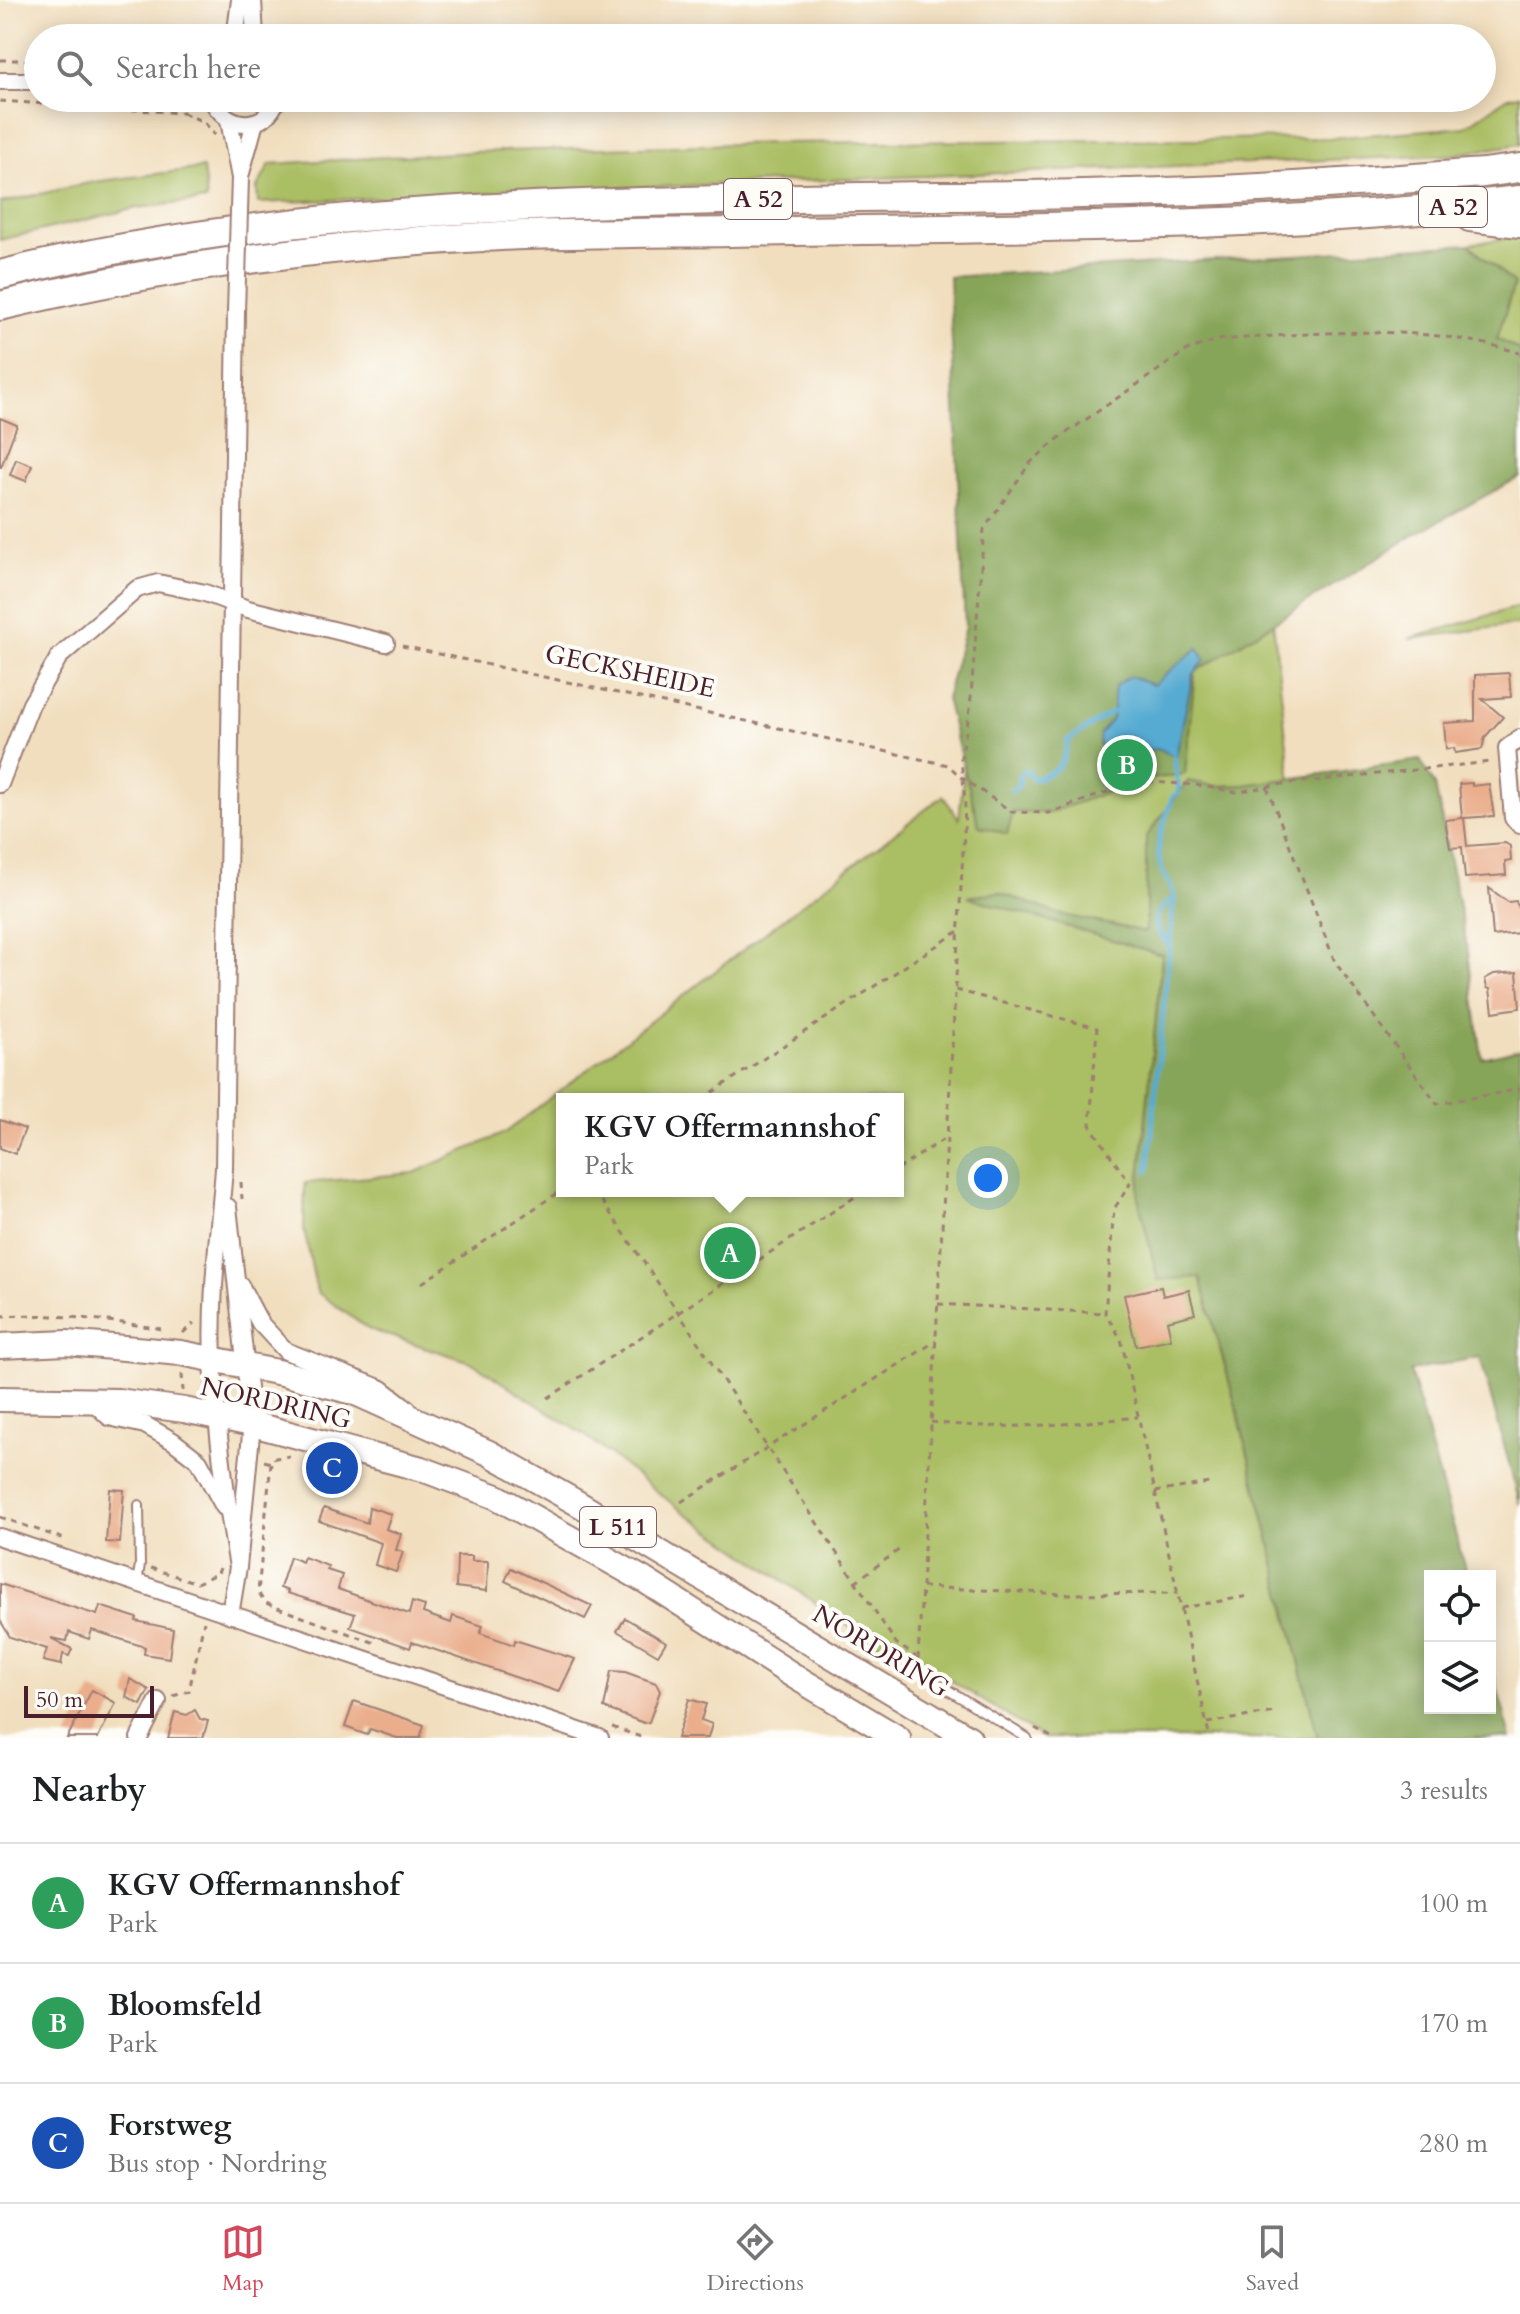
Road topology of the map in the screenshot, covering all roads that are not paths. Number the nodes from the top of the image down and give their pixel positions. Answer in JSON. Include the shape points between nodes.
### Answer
{"nodes":[{"id":1,"x":240,"y":0,"type":"edge"},
{"id":2,"x":253,"y":0,"type":"edge"},
{"id":3,"x":237,"y":24,"type":"edge"},
{"id":4,"x":254,"y":24,"type":"edge"},
{"id":5,"x":0,"y":81,"type":"edge"},
{"id":6,"x":24,"y":81,"type":"edge"},
{"id":7,"x":219,"y":112,"type":"edge"},
{"id":8,"x":269,"y":112,"type":"edge"},
{"id":9,"x":229,"y":120,"type":"junction"},
{"id":10,"x":255,"y":122,"type":"junction"},
{"id":11,"x":1520,"y":168,"type":"edge"},
{"id":12,"x":240,"y":178,"type":"junction"},
{"id":13,"x":1520,"y":200,"type":"edge"},
{"id":14,"x":1385,"y":213,"type":"junction"},
{"id":15,"x":1520,"y":223,"type":"edge"},
{"id":16,"x":0,"y":275,"type":"edge"},
{"id":17,"x":0,"y":306,"type":"edge"},
{"id":18,"x":231,"y":600,"type":"junction"},
{"id":19,"x":386,"y":643,"type":"road end"},
{"id":20,"x":1520,"y":738,"type":"edge"},
{"id":21,"x":0,"y":784,"type":"edge"},
{"id":22,"x":1520,"y":825,"type":"edge"},
{"id":23,"x":224,"y":1169,"type":"junction"},
{"id":24,"x":236,"y":1277,"type":"junction"},
{"id":25,"x":0,"y":1346,"type":"edge"},
{"id":26,"x":213,"y":1358,"type":"junction"},
{"id":27,"x":245,"y":1365,"type":"junction"},
{"id":28,"x":0,"y":1399,"type":"edge"},
{"id":29,"x":91,"y":1400,"type":"junction"},
{"id":30,"x":218,"y":1418,"type":"junction"},
{"id":31,"x":252,"y":1424,"type":"junction"},
{"id":32,"x":429,"y":1424,"type":"junction"},
{"id":33,"x":139,"y":1505,"type":"dead end"},
{"id":34,"x":229,"y":1516,"type":"junction"},
{"id":35,"x":0,"y":1537,"type":"edge"},
{"id":36,"x":238,"y":1567,"type":"junction"},
{"id":37,"x":137,"y":1583,"type":"junction"},
{"id":38,"x":230,"y":1615,"type":"junction"},
{"id":39,"x":917,"y":1671,"type":"road end"},
{"id":40,"x":158,"y":1701,"type":"road end"},
{"id":41,"x":601,"y":1731,"type":"edge"},
{"id":42,"x":139,"y":1738,"type":"edge"},
{"id":43,"x":898,"y":1738,"type":"edge"},
{"id":44,"x":969,"y":1738,"type":"edge"},
{"id":45,"x":1027,"y":1738,"type":"edge"}],
"edges":[{"from":1,"to":3,"type":"street"},
{"from":2,"to":4,"type":"street"},
{"from":5,"to":6,"type":"street"},
{"from":7,"to":9,"type":"street"},
{"from":8,"to":10,"type":"street"},
{"from":9,"to":10,"type":"street"},
{"from":9,"to":12,"type":"street"},
{"from":10,"to":12,"type":"street"},
{"from":11,"to":16,"type":"highway","number":"A 52","via":[[1220,190],[498,206],[284,224],[176,239]]},
{"from":12,"to":18,"type":"street","bridge":true},
{"from":13,"to":14,"type":"highway","number":"A 52"},
{"from":14,"to":15,"type":"highway"},
{"from":14,"to":17,"type":"highway","number":"A 52","via":[[500,236],[290,253]]},
{"from":18,"to":19,"type":"street","via":[[248,609]]},
{"from":18,"to":21,"type":"street","via":[[158,583],[117,603],[59,657],[31,704]]},
{"from":18,"to":23,"type":"street"},
{"from":20,"to":22,"type":"street","via":[[1507,748],[1513,818]]},
{"from":23,"to":24,"type":"street"},
{"from":23,"to":26,"type":"street"},
{"from":24,"to":27,"type":"street"},
{"from":24,"to":32,"type":"street","name":"NORDRING","via":[[260,1323],[286,1351],[382,1389]]},
{"from":25,"to":26,"type":"main road","name":"NORDRING","number":"L 511","via":[[67,1343]]},
{"from":26,"to":27,"type":"main road","name":"NORDRING","number":"L 511"},
{"from":26,"to":30,"type":"street"},
{"from":27,"to":31,"type":"street"},
{"from":27,"to":32,"type":"main road","name":"NORDRING","number":"L 511","via":[[356,1393]]},
{"from":28,"to":29,"type":"main road","name":"NORDRING","number":"L 511"},
{"from":29,"to":30,"type":"main road","name":"NORDRING","number":"L 511"},
{"from":29,"to":34,"type":"street","via":[[109,1417],[145,1425],[199,1461]]},
{"from":30,"to":31,"type":"main road","name":"NORDRING","number":"L 511"},
{"from":30,"to":34,"type":"street"},
{"from":31,"to":36,"type":"street"},
{"from":31,"to":43,"type":"main road","name":"NORDRING","number":"L 511","via":[[422,1469],[497,1497],[644,1580]]},
{"from":32,"to":44,"type":"main road","name":"NORDRING","number":"L 511","via":[[579,1504]]},
{"from":33,"to":37,"type":"lane"},
{"from":34,"to":36,"type":"street"},
{"from":35,"to":37,"type":"street"},
{"from":36,"to":38,"type":"street"},
{"from":37,"to":38,"type":"street"},
{"from":38,"to":41,"type":"street"},
{"from":39,"to":45,"type":"lane"},
{"from":40,"to":42,"type":"street"}]}
